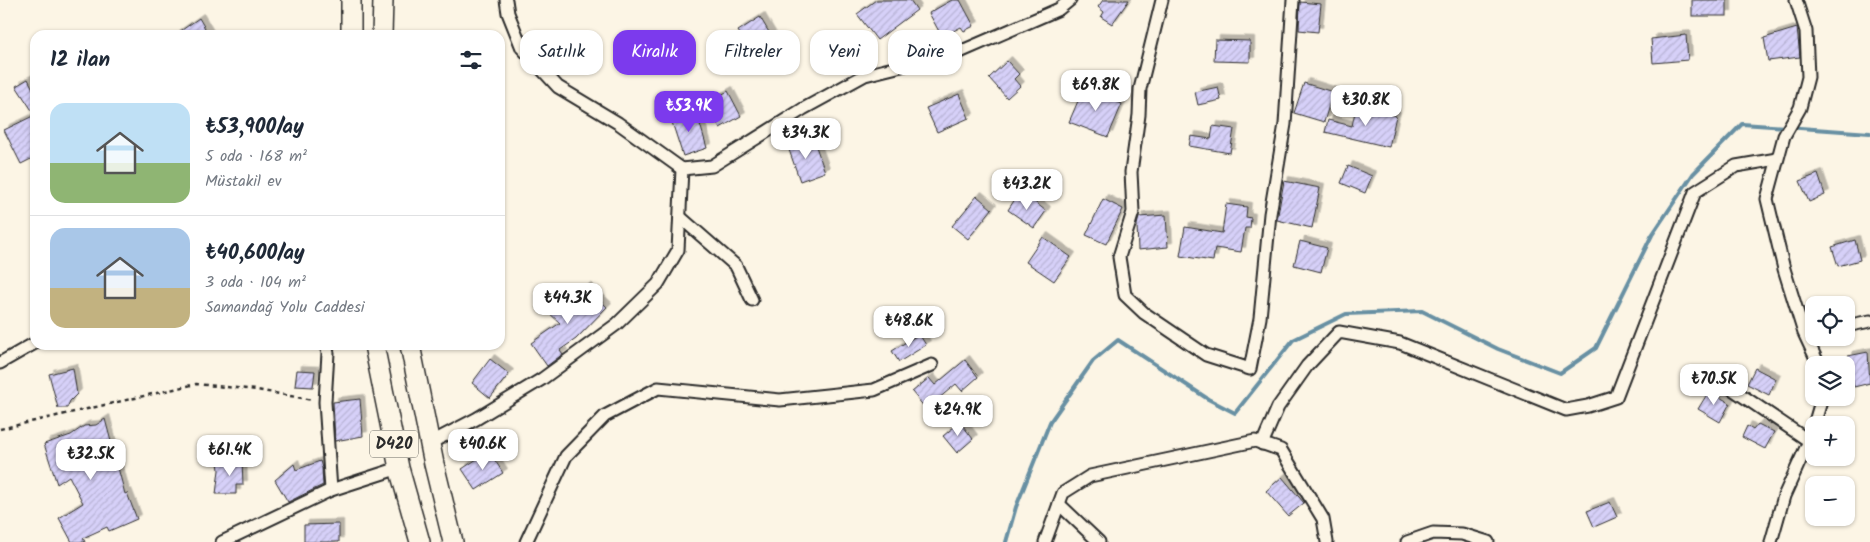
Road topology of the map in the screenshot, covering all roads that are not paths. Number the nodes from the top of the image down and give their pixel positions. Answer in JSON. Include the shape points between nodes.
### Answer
{"nodes":[{"id":1,"x":352,"y":0,"type":"edge"},
{"id":2,"x":383,"y":0,"type":"edge"},
{"id":3,"x":506,"y":0,"type":"edge"},
{"id":4,"x":1070,"y":0,"type":"edge"},
{"id":5,"x":1162,"y":0,"type":"edge"},
{"id":6,"x":1293,"y":0,"type":"edge"},
{"id":7,"x":1796,"y":0,"type":"edge"},
{"id":8,"x":351,"y":30,"type":"edge"},
{"id":9,"x":382,"y":30,"type":"edge"},
{"id":10,"x":1777,"y":159,"type":"junction"},
{"id":11,"x":682,"y":169,"type":"junction"},
{"id":12,"x":680,"y":217,"type":"junction"},
{"id":13,"x":752,"y":300,"type":"dead end"},
{"id":14,"x":1870,"y":321,"type":"edge"},
{"id":15,"x":1805,"y":323,"type":"edge"},
{"id":16,"x":1855,"y":324,"type":"edge"},
{"id":17,"x":30,"y":346,"type":"edge"},
{"id":18,"x":327,"y":350,"type":"edge"},
{"id":19,"x":375,"y":350,"type":"edge"},
{"id":20,"x":411,"y":350,"type":"edge"},
{"id":21,"x":0,"y":363,"type":"edge"},
{"id":22,"x":932,"y":366,"type":"dead end"},
{"id":23,"x":1716,"y":378,"type":"dead end"},
{"id":24,"x":1805,"y":438,"type":"edge"},
{"id":25,"x":430,"y":443,"type":"junction"},
{"id":26,"x":1262,"y":444,"type":"junction"},
{"id":27,"x":1805,"y":450,"type":"edge"},
{"id":28,"x":399,"y":468,"type":"junction"},
{"id":29,"x":331,"y":490,"type":"junction"},
{"id":30,"x":1060,"y":504,"type":"junction"},
{"id":31,"x":222,"y":542,"type":"edge"},
{"id":32,"x":420,"y":542,"type":"edge"},
{"id":33,"x":453,"y":542,"type":"edge"},
{"id":34,"x":526,"y":542,"type":"edge"},
{"id":35,"x":1045,"y":542,"type":"edge"},
{"id":36,"x":1099,"y":542,"type":"edge"},
{"id":37,"x":1326,"y":542,"type":"edge"},
{"id":38,"x":1407,"y":542,"type":"edge"},
{"id":39,"x":1488,"y":542,"type":"edge"},
{"id":40,"x":1772,"y":542,"type":"edge"}],
"edges":[{"from":1,"to":8,"type":"highway"},
{"from":2,"to":9,"type":"highway"},
{"from":3,"to":11,"type":"street","via":[[522,48],[558,87],[618,123]]},
{"from":4,"to":11,"type":"street","via":[[1059,9],[962,51],[864,75],[712,166]]},
{"from":5,"to":6,"type":"street","via":[[1140,89],[1131,172],[1133,212],[1119,257],[1125,295],[1144,313],[1206,355],[1250,369],[1260,318],[1270,214],[1286,124]]},
{"from":7,"to":10,"type":"street","via":[[1806,31],[1808,77],[1800,108],[1784,136]]},
{"from":10,"to":15,"type":"street","via":[[1767,199],[1784,270]]},
{"from":10,"to":26,"type":"street","via":[[1736,166],[1695,192],[1616,397],[1566,410],[1400,342],[1339,332],[1307,366],[1278,407]]},
{"from":11,"to":12,"type":"street"},
{"from":12,"to":13,"type":"street","via":[[736,266]]},
{"from":12,"to":25,"type":"street","via":[[678,250],[658,284],[617,324],[542,379]]},
{"from":14,"to":16,"type":"street"},
{"from":17,"to":21,"type":"street"},
{"from":18,"to":29,"type":"street","via":[[324,402]]},
{"from":19,"to":28,"type":"highway","number":"D420"},
{"from":20,"to":25,"type":"highway","number":"D420"},
{"from":22,"to":34,"type":"street","via":[[874,390],[780,400],[658,388],[605,416],[566,456]]},
{"from":23,"to":24,"type":"street"},
{"from":25,"to":33,"type":"highway","number":"D420"},
{"from":26,"to":30,"type":"street","via":[[1255,441],[1090,476],[1064,494]]},
{"from":26,"to":37,"type":"street","via":[[1280,450],[1323,519]]},
{"from":27,"to":40,"type":"street","via":[[1784,496]]},
{"from":28,"to":29,"type":"street"},
{"from":28,"to":32,"type":"highway","number":"D420"},
{"from":29,"to":31,"type":"street"},
{"from":30,"to":35,"type":"street"},
{"from":30,"to":36,"type":"street"},
{"from":38,"to":39,"type":"street","via":[[1433,532],[1462,534]]}]}
